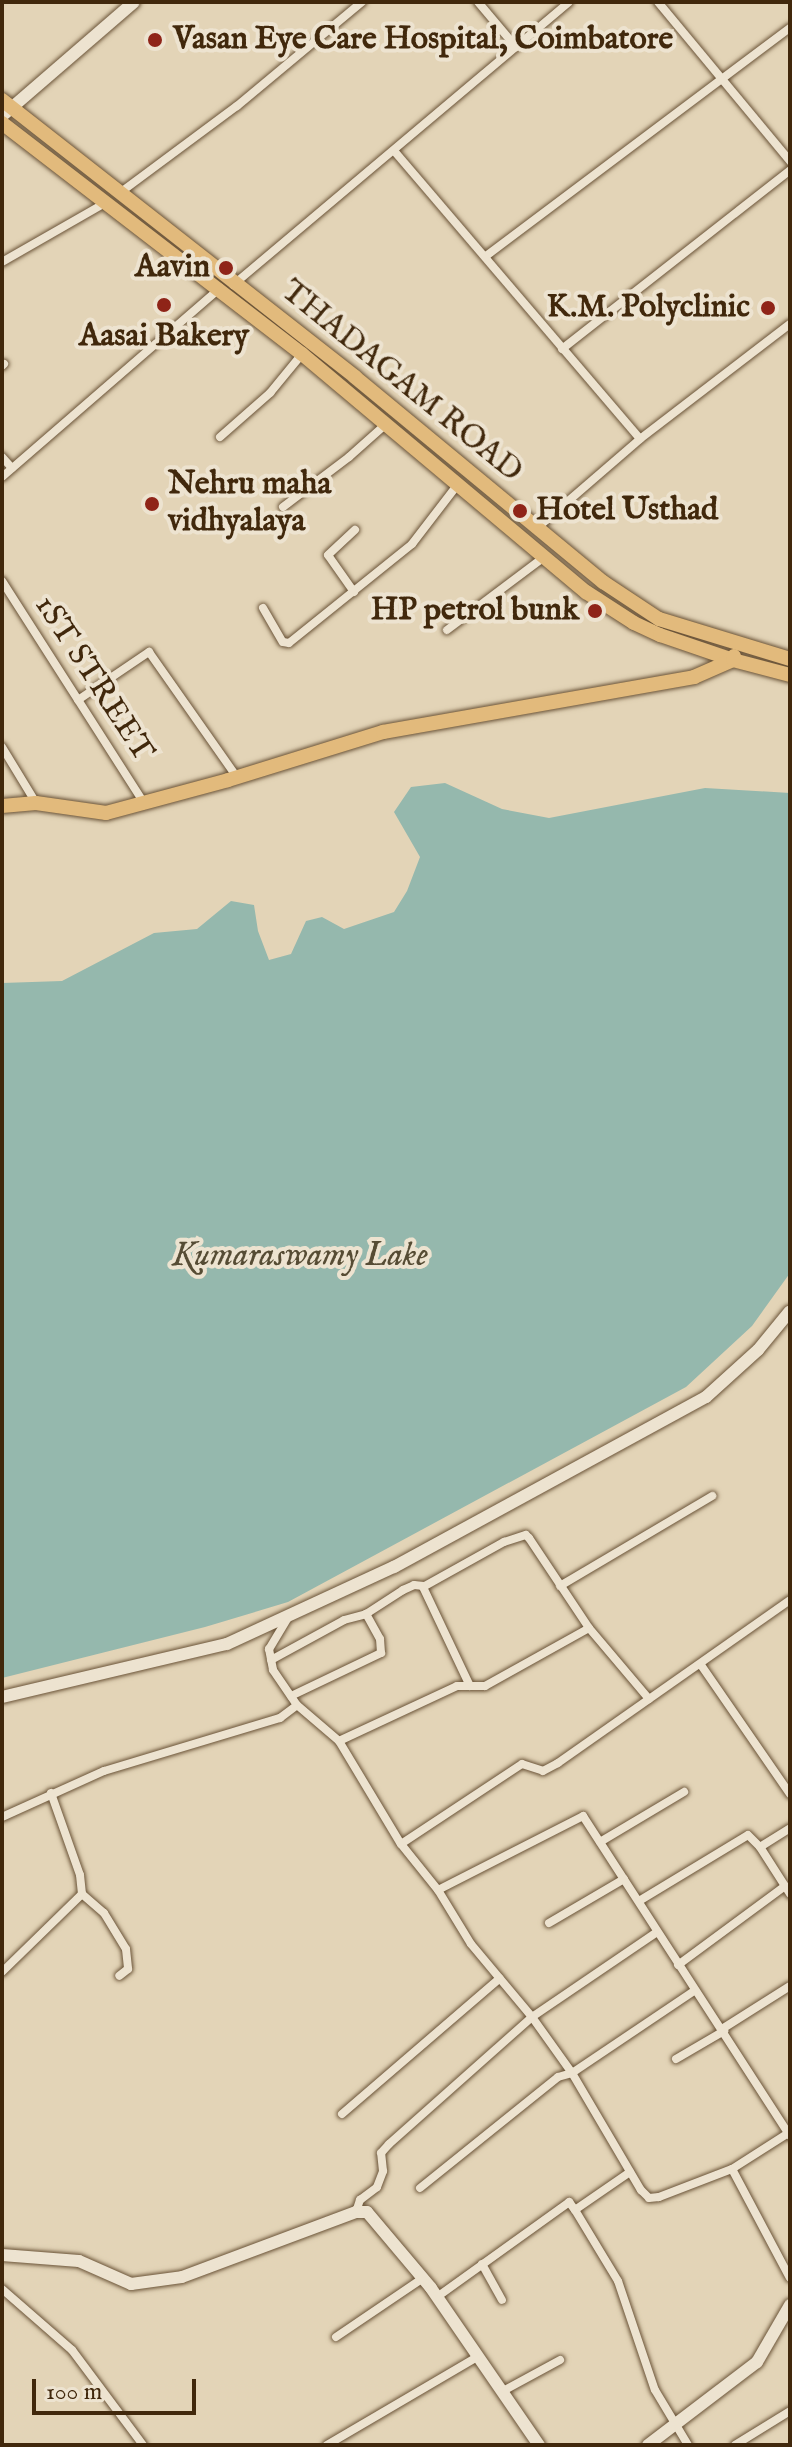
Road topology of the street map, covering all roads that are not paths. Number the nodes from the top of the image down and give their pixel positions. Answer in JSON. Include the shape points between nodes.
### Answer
{"nodes":[{"id":1,"x":134,"y":2,"type":"edge"},
{"id":2,"x":362,"y":2,"type":"edge"},
{"id":3,"x":478,"y":2,"type":"edge"},
{"id":4,"x":569,"y":2,"type":"edge"},
{"id":5,"x":658,"y":2,"type":"edge"},
{"id":6,"x":790,"y":28,"type":"edge"},
{"id":7,"x":516,"y":47,"type":"junction"},
{"id":8,"x":725,"y":80,"type":"junction"},
{"id":9,"x":6,"y":108,"type":"edge"},
{"id":10,"x":2,"y":123,"type":"edge"},
{"id":11,"x":395,"y":152,"type":"junction"},
{"id":12,"x":790,"y":161,"type":"edge"},
{"id":13,"x":790,"y":170,"type":"edge"},
{"id":14,"x":121,"y":192,"type":"junction"},
{"id":15,"x":105,"y":203,"type":"junction"},
{"id":16,"x":486,"y":256,"type":"junction"},
{"id":17,"x":2,"y":262,"type":"edge"},
{"id":18,"x":238,"y":284,"type":"junction"},
{"id":19,"x":215,"y":289,"type":"junction"},
{"id":20,"x":790,"y":324,"type":"edge"},
{"id":21,"x":562,"y":349,"type":"junction"},
{"id":22,"x":302,"y":354,"type":"junction"},
{"id":23,"x":387,"y":424,"type":"junction"},
{"id":24,"x":220,"y":437,"type":"dead end"},
{"id":25,"x":640,"y":439,"type":"junction"},
{"id":26,"x":2,"y":457,"type":"edge"},
{"id":27,"x":12,"y":468,"type":"junction"},
{"id":28,"x":2,"y":477,"type":"edge"},
{"id":29,"x":458,"y":484,"type":"junction"},
{"id":30,"x":283,"y":507,"type":"dead end"},
{"id":31,"x":537,"y":528,"type":"junction"},
{"id":32,"x":355,"y":530,"type":"dead end"},
{"id":33,"x":543,"y":558,"type":"junction"},
{"id":34,"x":2,"y":581,"type":"edge"},
{"id":35,"x":354,"y":592,"type":"junction"},
{"id":36,"x":263,"y":608,"type":"dead end"},
{"id":37,"x":447,"y":630,"type":"dead end"},
{"id":38,"x":736,"y":644,"type":"junction"},
{"id":39,"x":790,"y":659,"type":"edge"},
{"id":40,"x":733,"y":660,"type":"junction"},
{"id":41,"x":790,"y":675,"type":"edge"},
{"id":42,"x":78,"y":700,"type":"junction"},
{"id":43,"x":2,"y":747,"type":"edge"},
{"id":44,"x":237,"y":778,"type":"junction"},
{"id":45,"x":36,"y":803,"type":"junction"},
{"id":46,"x":144,"y":803,"type":"junction"},
{"id":47,"x":2,"y":806,"type":"edge"},
{"id":48,"x":790,"y":1311,"type":"edge"},
{"id":49,"x":712,"y":1496,"type":"dead end"},
{"id":50,"x":424,"y":1586,"type":"junction"},
{"id":51,"x":560,"y":1586,"type":"junction"},
{"id":52,"x":790,"y":1600,"type":"edge"},
{"id":53,"x":366,"y":1614,"type":"junction"},
{"id":54,"x":289,"y":1616,"type":"junction"},
{"id":55,"x":589,"y":1628,"type":"junction"},
{"id":56,"x":271,"y":1660,"type":"junction"},
{"id":57,"x":701,"y":1665,"type":"junction"},
{"id":58,"x":470,"y":1686,"type":"junction"},
{"id":59,"x":291,"y":1696,"type":"junction"},
{"id":60,"x":2,"y":1697,"type":"edge"},
{"id":61,"x":649,"y":1699,"type":"junction"},
{"id":62,"x":297,"y":1705,"type":"junction"},
{"id":63,"x":339,"y":1741,"type":"junction"},
{"id":64,"x":684,"y":1792,"type":"dead end"},
{"id":65,"x":51,"y":1793,"type":"junction"},
{"id":66,"x":790,"y":1794,"type":"edge"},
{"id":67,"x":2,"y":1817,"type":"edge"},
{"id":68,"x":790,"y":1828,"type":"edge"},
{"id":69,"x":600,"y":1842,"type":"junction"},
{"id":70,"x":401,"y":1844,"type":"junction"},
{"id":71,"x":760,"y":1847,"type":"junction"},
{"id":72,"x":624,"y":1879,"type":"junction"},
{"id":73,"x":438,"y":1890,"type":"junction"},
{"id":74,"x":787,"y":1890,"type":"edge"},
{"id":75,"x":82,"y":1894,"type":"junction"},
{"id":76,"x":639,"y":1901,"type":"junction"},
{"id":77,"x":549,"y":1923,"type":"dead end"},
{"id":78,"x":657,"y":1932,"type":"junction"},
{"id":79,"x":678,"y":1965,"type":"junction"},
{"id":80,"x":2,"y":1972,"type":"edge"},
{"id":81,"x":119,"y":1976,"type":"dead end"},
{"id":82,"x":500,"y":1978,"type":"junction"},
{"id":83,"x":790,"y":1986,"type":"edge"},
{"id":84,"x":694,"y":1991,"type":"junction"},
{"id":85,"x":532,"y":2017,"type":"junction"},
{"id":86,"x":723,"y":2030,"type":"junction"},
{"id":87,"x":676,"y":2059,"type":"dead end"},
{"id":88,"x":572,"y":2073,"type":"junction"},
{"id":89,"x":342,"y":2114,"type":"dead end"},
{"id":90,"x":789,"y":2134,"type":"edge"},
{"id":91,"x":732,"y":2169,"type":"junction"},
{"id":92,"x":630,"y":2172,"type":"junction"},
{"id":93,"x":420,"y":2188,"type":"dead end"},
{"id":94,"x":575,"y":2210,"type":"junction"},
{"id":95,"x":356,"y":2212,"type":"junction"},
{"id":96,"x":2,"y":2255,"type":"edge"},
{"id":97,"x":482,"y":2264,"type":"junction"},
{"id":98,"x":423,"y":2278,"type":"junction"},
{"id":99,"x":790,"y":2278,"type":"edge"},
{"id":100,"x":2,"y":2289,"type":"edge"},
{"id":101,"x":437,"y":2297,"type":"junction"},
{"id":102,"x":502,"y":2300,"type":"dead end"},
{"id":103,"x":790,"y":2305,"type":"edge"},
{"id":104,"x":336,"y":2337,"type":"dead end"},
{"id":105,"x":479,"y":2356,"type":"junction"},
{"id":106,"x":560,"y":2360,"type":"dead end"},
{"id":107,"x":503,"y":2391,"type":"junction"},
{"id":108,"x":790,"y":2411,"type":"edge"},
{"id":109,"x":674,"y":2424,"type":"junction"},
{"id":110,"x":143,"y":2445,"type":"edge"},
{"id":111,"x":327,"y":2445,"type":"edge"},
{"id":112,"x":539,"y":2445,"type":"edge"},
{"id":113,"x":648,"y":2445,"type":"edge"},
{"id":114,"x":688,"y":2445,"type":"edge"},
{"id":115,"x":735,"y":2445,"type":"edge"}],
"edges":[{"from":1,"to":9,"type":"street"},
{"from":2,"to":14,"type":"street","via":[[237,106]]},
{"from":3,"to":7,"type":"street"},
{"from":4,"to":7,"type":"street"},
{"from":5,"to":8,"type":"street"},
{"from":6,"to":8,"type":"street"},
{"from":7,"to":11,"type":"street"},
{"from":8,"to":12,"type":"street"},
{"from":8,"to":16,"type":"street"},
{"from":9,"to":14,"type":"main road","name":"THADAGAM ROAD"},
{"from":10,"to":15,"type":"main road","name":"THADAGAM ROAD"},
{"from":11,"to":16,"type":"street"},
{"from":11,"to":18,"type":"street"},
{"from":13,"to":21,"type":"street"},
{"from":14,"to":18,"type":"main road","name":"THADAGAM ROAD"},
{"from":15,"to":17,"type":"street"},
{"from":15,"to":19,"type":"main road","name":"THADAGAM ROAD"},
{"from":16,"to":21,"type":"street"},
{"from":18,"to":19,"type":"street"},
{"from":18,"to":31,"type":"main road","name":"THADAGAM ROAD"},
{"from":19,"to":22,"type":"main road","name":"THADAGAM ROAD"},
{"from":19,"to":27,"type":"street"},
{"from":20,"to":25,"type":"street"},
{"from":21,"to":25,"type":"street"},
{"from":22,"to":23,"type":"main road","name":"THADAGAM ROAD"},
{"from":22,"to":24,"type":"street","via":[[270,393]]},
{"from":23,"to":29,"type":"main road","name":"THADAGAM ROAD"},
{"from":23,"to":30,"type":"street"},
{"from":25,"to":31,"type":"street"},
{"from":26,"to":27,"type":"street"},
{"from":27,"to":28,"type":"street"},
{"from":29,"to":33,"type":"main road","name":"THADAGAM ROAD"},
{"from":29,"to":35,"type":"street","via":[[412,544]]},
{"from":31,"to":38,"type":"main road","name":"THADAGAM ROAD","via":[[638,607]]},
{"from":32,"to":35,"type":"street","via":[[328,555]]},
{"from":33,"to":37,"type":"street"},
{"from":33,"to":40,"type":"main road","name":"THADAGAM ROAD","via":[[634,623]]},
{"from":34,"to":42,"type":"street","name":"1ST STREET"},
{"from":35,"to":36,"type":"street","via":[[286,644]]},
{"from":38,"to":39,"type":"main road","name":"THADAGAM ROAD"},
{"from":38,"to":40,"type":"main road"},
{"from":40,"to":41,"type":"main road","name":"THADAGAM ROAD"},
{"from":40,"to":44,"type":"main road","via":[[694,677],[383,732]]},
{"from":42,"to":44,"type":"street","via":[[149,652]]},
{"from":42,"to":46,"type":"street","name":"1ST STREET"},
{"from":43,"to":45,"type":"street"},
{"from":44,"to":46,"type":"main road"},
{"from":45,"to":46,"type":"main road","via":[[106,813]]},
{"from":45,"to":47,"type":"main road"},
{"from":48,"to":54,"type":"street","via":[[758,1350],[706,1397],[408,1560]]},
{"from":49,"to":51,"type":"street"},
{"from":50,"to":51,"type":"street","via":[[526,1535]]},
{"from":50,"to":53,"type":"street","via":[[403,1590]]},
{"from":50,"to":58,"type":"street"},
{"from":51,"to":55,"type":"street"},
{"from":52,"to":57,"type":"street"},
{"from":53,"to":56,"type":"street","via":[[344,1620]]},
{"from":53,"to":59,"type":"street","via":[[380,1639],[381,1653]]},
{"from":54,"to":56,"type":"street","via":[[269,1649]]},
{"from":54,"to":60,"type":"street","via":[[212,1648]]},
{"from":55,"to":58,"type":"street","via":[[485,1686]]},
{"from":55,"to":61,"type":"street"},
{"from":56,"to":59,"type":"street"},
{"from":57,"to":61,"type":"street"},
{"from":57,"to":66,"type":"street"},
{"from":58,"to":63,"type":"street","via":[[457,1686]]},
{"from":59,"to":62,"type":"street"},
{"from":61,"to":70,"type":"street","via":[[558,1763],[543,1771],[522,1764]]},
{"from":62,"to":63,"type":"street"},
{"from":62,"to":65,"type":"street","via":[[280,1718],[104,1771]]},
{"from":63,"to":70,"type":"street"},
{"from":64,"to":69,"type":"street"},
{"from":65,"to":67,"type":"street"},
{"from":65,"to":75,"type":"street"},
{"from":68,"to":71,"type":"street"},
{"from":69,"to":72,"type":"street"},
{"from":69,"to":73,"type":"street","via":[[583,1816]]},
{"from":70,"to":73,"type":"street"},
{"from":71,"to":74,"type":"street"},
{"from":71,"to":76,"type":"street","via":[[748,1835]]},
{"from":72,"to":76,"type":"street"},
{"from":72,"to":77,"type":"street"},
{"from":73,"to":82,"type":"street","via":[[471,1944]]},
{"from":74,"to":79,"type":"street"},
{"from":75,"to":80,"type":"street"},
{"from":75,"to":81,"type":"street","via":[[104,1913],[126,1949],[128,1969]]},
{"from":76,"to":78,"type":"street"},
{"from":78,"to":79,"type":"street"},
{"from":78,"to":85,"type":"street"},
{"from":79,"to":84,"type":"street"},
{"from":82,"to":85,"type":"street"},
{"from":82,"to":89,"type":"street"},
{"from":83,"to":86,"type":"street"},
{"from":84,"to":86,"type":"street"},
{"from":84,"to":88,"type":"street"},
{"from":85,"to":88,"type":"street"},
{"from":85,"to":95,"type":"street","via":[[381,2153],[383,2171],[377,2187],[360,2200]]},
{"from":86,"to":87,"type":"street"},
{"from":86,"to":90,"type":"street"},
{"from":88,"to":92,"type":"street"},
{"from":88,"to":93,"type":"street","via":[[558,2077]]},
{"from":90,"to":91,"type":"street"},
{"from":91,"to":92,"type":"street","via":[[649,2198]]},
{"from":91,"to":99,"type":"street"},
{"from":92,"to":94,"type":"street"},
{"from":94,"to":97,"type":"street","via":[[569,2202]]},
{"from":94,"to":109,"type":"street","via":[[618,2281],[655,2390]]},
{"from":95,"to":96,"type":"street","via":[[182,2277],[131,2284],[79,2261]]},
{"from":95,"to":98,"type":"street","via":[[376,2218]]},
{"from":97,"to":101,"type":"street"},
{"from":97,"to":102,"type":"street"},
{"from":98,"to":101,"type":"street"},
{"from":98,"to":104,"type":"street"},
{"from":100,"to":110,"type":"street","via":[[72,2350]]},
{"from":101,"to":105,"type":"street"},
{"from":103,"to":109,"type":"street","via":[[757,2362]]},
{"from":105,"to":107,"type":"street"},
{"from":105,"to":111,"type":"street"},
{"from":106,"to":107,"type":"street"},
{"from":107,"to":112,"type":"street"},
{"from":108,"to":115,"type":"street"},
{"from":109,"to":113,"type":"street"},
{"from":109,"to":114,"type":"street"}]}
